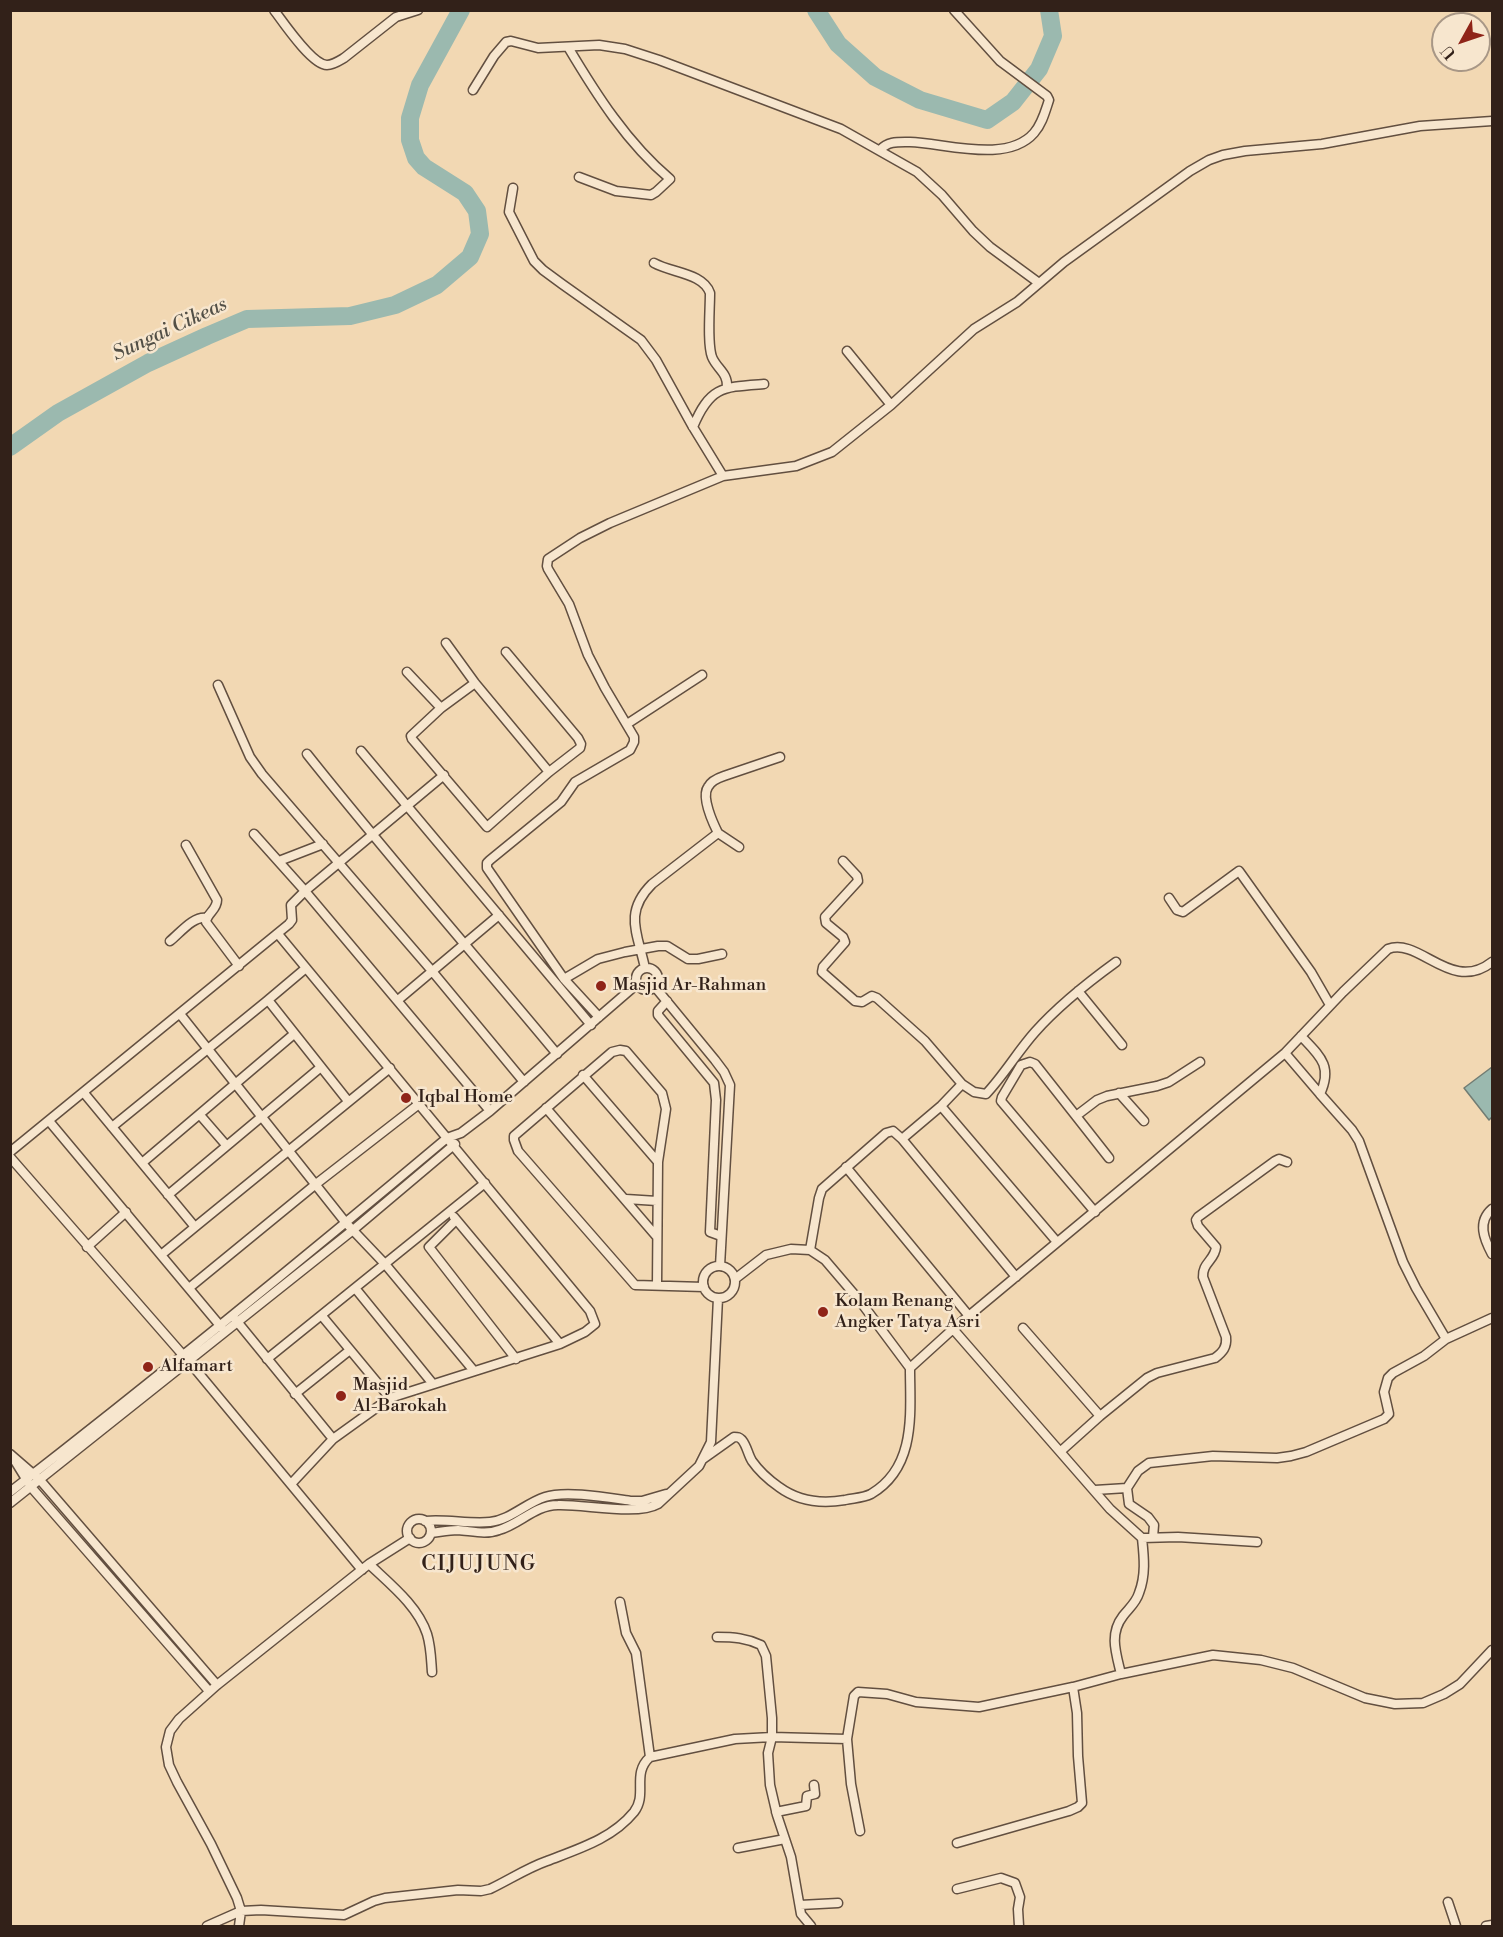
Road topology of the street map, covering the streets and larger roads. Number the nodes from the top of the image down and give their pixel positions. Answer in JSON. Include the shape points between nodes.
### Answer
{"nodes":[{"id":1,"x":274,"y":10,"type":"edge"},
{"id":2,"x":418,"y":10,"type":"edge"},
{"id":3,"x":954,"y":10,"type":"edge"},
{"id":4,"x":394,"y":14,"type":"edge"},
{"id":5,"x":568,"y":47,"type":"junction"},
{"id":6,"x":473,"y":90,"type":"dead end"},
{"id":7,"x":1492,"y":121,"type":"edge"},
{"id":8,"x":880,"y":150,"type":"junction"},
{"id":9,"x":579,"y":177,"type":"dead end"},
{"id":10,"x":513,"y":188,"type":"dead end"},
{"id":11,"x":654,"y":263,"type":"dead end"},
{"id":12,"x":1039,"y":283,"type":"junction"},
{"id":13,"x":847,"y":351,"type":"dead end"},
{"id":14,"x":764,"y":384,"type":"dead end"},
{"id":15,"x":727,"y":387,"type":"junction"},
{"id":16,"x":891,"y":405,"type":"junction"},
{"id":17,"x":693,"y":427,"type":"junction"},
{"id":18,"x":723,"y":476,"type":"junction"},
{"id":19,"x":446,"y":643,"type":"dead end"},
{"id":20,"x":506,"y":652,"type":"dead end"},
{"id":21,"x":407,"y":672,"type":"dead end"},
{"id":22,"x":702,"y":675,"type":"dead end"},
{"id":23,"x":475,"y":683,"type":"junction"},
{"id":24,"x":218,"y":685,"type":"dead end"},
{"id":25,"x":441,"y":708,"type":"junction"},
{"id":26,"x":627,"y":724,"type":"junction"},
{"id":27,"x":361,"y":751,"type":"dead end"},
{"id":28,"x":307,"y":754,"type":"dead end"},
{"id":29,"x":780,"y":757,"type":"dead end"},
{"id":30,"x":549,"y":772,"type":"junction"},
{"id":31,"x":444,"y":775,"type":"junction"},
{"id":32,"x":408,"y":806,"type":"junction"},
{"id":33,"x":487,"y":827,"type":"junction"},
{"id":34,"x":718,"y":833,"type":"junction"},
{"id":35,"x":254,"y":834,"type":"dead end"},
{"id":36,"x":493,"y":835,"type":"dead end"},
{"id":37,"x":372,"y":836,"type":"junction"},
{"id":38,"x":323,"y":844,"type":"junction"},
{"id":39,"x":186,"y":845,"type":"dead end"},
{"id":40,"x":739,"y":847,"type":"dead end"},
{"id":41,"x":279,"y":861,"type":"junction"},
{"id":42,"x":843,"y":861,"type":"dead end"},
{"id":43,"x":340,"y":864,"type":"junction"},
{"id":44,"x":305,"y":891,"type":"junction"},
{"id":45,"x":1169,"y":898,"type":"dead end"},
{"id":46,"x":499,"y":915,"type":"junction"},
{"id":47,"x":207,"y":918,"type":"junction"},
{"id":48,"x":278,"y":934,"type":"junction"},
{"id":49,"x":170,"y":941,"type":"dead end"},
{"id":50,"x":465,"y":942,"type":"junction"},
{"id":51,"x":641,"y":949,"type":"junction"},
{"id":52,"x":722,"y":954,"type":"dead end"},
{"id":53,"x":1116,"y":962,"type":"dead end"},
{"id":54,"x":1492,"y":962,"type":"edge"},
{"id":55,"x":239,"y":966,"type":"junction"},
{"id":56,"x":306,"y":968,"type":"junction"},
{"id":57,"x":645,"y":968,"type":"junction"},
{"id":58,"x":432,"y":971,"type":"junction"},
{"id":59,"x":564,"y":979,"type":"junction"},
{"id":60,"x":637,"y":984,"type":"junction"},
{"id":61,"x":655,"y":987,"type":"junction"},
{"id":62,"x":1078,"y":991,"type":"junction"},
{"id":63,"x":268,"y":1000,"type":"junction"},
{"id":64,"x":398,"y":1000,"type":"junction"},
{"id":65,"x":667,"y":1001,"type":"junction"},
{"id":66,"x":1330,"y":1005,"type":"junction"},
{"id":67,"x":180,"y":1014,"type":"junction"},
{"id":68,"x":599,"y":1017,"type":"junction"},
{"id":69,"x":591,"y":1024,"type":"junction"},
{"id":70,"x":294,"y":1034,"type":"junction"},
{"id":71,"x":1302,"y":1036,"type":"junction"},
{"id":72,"x":1122,"y":1045,"type":"dead end"},
{"id":73,"x":207,"y":1048,"type":"junction"},
{"id":74,"x":1285,"y":1053,"type":"junction"},
{"id":75,"x":557,"y":1054,"type":"junction"},
{"id":76,"x":715,"y":1060,"type":"junction"},
{"id":77,"x":1200,"y":1062,"type":"dead end"},
{"id":78,"x":321,"y":1067,"type":"junction"},
{"id":79,"x":390,"y":1068,"type":"junction"},
{"id":80,"x":703,"y":1070,"type":"junction"},
{"id":81,"x":583,"y":1076,"type":"junction"},
{"id":82,"x":524,"y":1082,"type":"junction"},
{"id":83,"x":236,"y":1084,"type":"junction"},
{"id":84,"x":962,"y":1084,"type":"junction"},
{"id":85,"x":84,"y":1093,"type":"junction"},
{"id":86,"x":1119,"y":1093,"type":"junction"},
{"id":87,"x":1320,"y":1094,"type":"junction"},
{"id":88,"x":348,"y":1101,"type":"junction"},
{"id":89,"x":419,"y":1104,"type":"junction"},
{"id":90,"x":941,"y":1106,"type":"junction"},
{"id":91,"x":546,"y":1108,"type":"junction"},
{"id":92,"x":490,"y":1111,"type":"junction"},
{"id":93,"x":200,"y":1115,"type":"junction"},
{"id":94,"x":261,"y":1116,"type":"junction"},
{"id":95,"x":1077,"y":1116,"type":"junction"},
{"id":96,"x":49,"y":1121,"type":"junction"},
{"id":97,"x":1144,"y":1121,"type":"dead end"},
{"id":98,"x":112,"y":1127,"type":"junction"},
{"id":99,"x":714,"y":1131,"type":"junction"},
{"id":100,"x":728,"y":1132,"type":"junction"},
{"id":101,"x":462,"y":1133,"type":"junction"},
{"id":102,"x":447,"y":1138,"type":"junction"},
{"id":103,"x":902,"y":1139,"type":"junction"},
{"id":104,"x":226,"y":1146,"type":"junction"},
{"id":105,"x":454,"y":1146,"type":"junction"},
{"id":106,"x":289,"y":1150,"type":"junction"},
{"id":107,"x":10,"y":1152,"type":"edge"},
{"id":108,"x":10,"y":1157,"type":"edge"},
{"id":109,"x":1109,"y":1158,"type":"dead end"},
{"id":110,"x":658,"y":1162,"type":"junction"},
{"id":111,"x":1287,"y":1162,"type":"dead end"},
{"id":112,"x":142,"y":1163,"type":"junction"},
{"id":113,"x":846,"y":1167,"type":"junction"},
{"id":114,"x":711,"y":1181,"type":"junction"},
{"id":115,"x":725,"y":1181,"type":"junction"},
{"id":116,"x":485,"y":1183,"type":"junction"},
{"id":117,"x":316,"y":1184,"type":"junction"},
{"id":118,"x":168,"y":1195,"type":"junction"},
{"id":119,"x":626,"y":1199,"type":"junction"},
{"id":120,"x":657,"y":1201,"type":"junction"},
{"id":121,"x":1492,"y":1209,"type":"edge"},
{"id":122,"x":126,"y":1212,"type":"junction"},
{"id":123,"x":450,"y":1212,"type":"junction"},
{"id":124,"x":1095,"y":1212,"type":"junction"},
{"id":125,"x":456,"y":1220,"type":"junction"},
{"id":126,"x":346,"y":1222,"type":"junction"},
{"id":127,"x":195,"y":1227,"type":"junction"},
{"id":128,"x":353,"y":1230,"type":"junction"},
{"id":129,"x":721,"y":1236,"type":"junction"},
{"id":130,"x":657,"y":1237,"type":"junction"},
{"id":131,"x":1057,"y":1242,"type":"junction"},
{"id":132,"x":87,"y":1247,"type":"junction"},
{"id":133,"x":810,"y":1250,"type":"junction"},
{"id":134,"x":1492,"y":1254,"type":"edge"},
{"id":135,"x":161,"y":1255,"type":"junction"},
{"id":136,"x":385,"y":1264,"type":"junction"},
{"id":137,"x":720,"y":1266,"type":"junction"},
{"id":138,"x":1016,"y":1277,"type":"junction"},
{"id":139,"x":735,"y":1279,"type":"junction"},
{"id":140,"x":657,"y":1285,"type":"junction"},
{"id":141,"x":704,"y":1287,"type":"junction"},
{"id":142,"x":189,"y":1288,"type":"junction"},
{"id":143,"x":355,"y":1288,"type":"junction"},
{"id":144,"x":718,"y":1298,"type":"junction"},
{"id":145,"x":232,"y":1315,"type":"junction"},
{"id":146,"x":322,"y":1316,"type":"junction"},
{"id":147,"x":969,"y":1316,"type":"junction"},
{"id":148,"x":1492,"y":1318,"type":"edge"},
{"id":149,"x":238,"y":1322,"type":"junction"},
{"id":150,"x":219,"y":1324,"type":"junction"},
{"id":151,"x":1023,"y":1328,"type":"dead end"},
{"id":152,"x":953,"y":1329,"type":"junction"},
{"id":153,"x":226,"y":1332,"type":"junction"},
{"id":154,"x":1446,"y":1339,"type":"junction"},
{"id":155,"x":560,"y":1344,"type":"junction"},
{"id":156,"x":350,"y":1350,"type":"junction"},
{"id":157,"x":186,"y":1359,"type":"junction"},
{"id":158,"x":267,"y":1359,"type":"junction"},
{"id":159,"x":516,"y":1359,"type":"junction"},
{"id":160,"x":910,"y":1368,"type":"junction"},
{"id":161,"x":474,"y":1371,"type":"junction"},
{"id":162,"x":432,"y":1384,"type":"junction"},
{"id":163,"x":295,"y":1394,"type":"junction"},
{"id":164,"x":390,"y":1398,"type":"junction"},
{"id":165,"x":1100,"y":1416,"type":"junction"},
{"id":166,"x":333,"y":1439,"type":"junction"},
{"id":167,"x":1061,"y":1451,"type":"junction"},
{"id":168,"x":11,"y":1454,"type":"edge"},
{"id":169,"x":703,"y":1460,"type":"junction"},
{"id":170,"x":37,"y":1477,"type":"junction"},
{"id":171,"x":28,"y":1483,"type":"junction"},
{"id":172,"x":291,"y":1484,"type":"junction"},
{"id":173,"x":1127,"y":1488,"type":"junction"},
{"id":174,"x":1095,"y":1490,"type":"junction"},
{"id":175,"x":10,"y":1492,"type":"edge"},
{"id":176,"x":668,"y":1494,"type":"junction"},
{"id":177,"x":10,"y":1503,"type":"edge"},
{"id":178,"x":425,"y":1521,"type":"junction"},
{"id":179,"x":431,"y":1533,"type":"junction"},
{"id":180,"x":1153,"y":1537,"type":"junction"},
{"id":181,"x":410,"y":1538,"type":"junction"},
{"id":182,"x":1142,"y":1538,"type":"junction"},
{"id":183,"x":1257,"y":1542,"type":"dead end"},
{"id":184,"x":366,"y":1567,"type":"junction"},
{"id":185,"x":620,"y":1602,"type":"dead end"},
{"id":186,"x":717,"y":1637,"type":"dead end"},
{"id":187,"x":1492,"y":1650,"type":"edge"},
{"id":188,"x":432,"y":1672,"type":"dead end"},
{"id":189,"x":1120,"y":1674,"type":"junction"},
{"id":190,"x":217,"y":1685,"type":"junction"},
{"id":191,"x":1073,"y":1687,"type":"junction"},
{"id":192,"x":209,"y":1691,"type":"junction"},
{"id":193,"x":772,"y":1737,"type":"junction"},
{"id":194,"x":847,"y":1739,"type":"junction"},
{"id":195,"x":651,"y":1757,"type":"junction"},
{"id":196,"x":757,"y":1768,"type":"dead end"},
{"id":197,"x":769,"y":1770,"type":"junction"},
{"id":198,"x":814,"y":1785,"type":"dead end"},
{"id":199,"x":776,"y":1812,"type":"junction"},
{"id":200,"x":860,"y":1830,"type":"dead end"},
{"id":201,"x":785,"y":1839,"type":"junction"},
{"id":202,"x":957,"y":1843,"type":"dead end"},
{"id":203,"x":738,"y":1848,"type":"dead end"},
{"id":204,"x":957,"y":1889,"type":"dead end"},
{"id":205,"x":1448,"y":1902,"type":"dead end"},
{"id":206,"x":838,"y":1903,"type":"dead end"},
{"id":207,"x":800,"y":1905,"type":"junction"},
{"id":208,"x":241,"y":1911,"type":"junction"},
{"id":209,"x":1492,"y":1925,"type":"edge"},
{"id":210,"x":207,"y":1926,"type":"edge"},
{"id":211,"x":240,"y":1926,"type":"edge"},
{"id":212,"x":811,"y":1926,"type":"edge"},
{"id":213,"x":1019,"y":1926,"type":"edge"},
{"id":214,"x":1456,"y":1926,"type":"edge"},
{"id":215,"x":1486,"y":1926,"type":"edge"}],
"edges":[{"from":1,"to":4,"type":"street","via":[[314,60],[325,66],[344,58]]},
{"from":2,"to":4,"type":"street"},
{"from":3,"to":8,"type":"street","via":[[988,49],[1049,100],[1042,121],[1025,142],[1014,147],[992,150],[891,142]]},
{"from":5,"to":6,"type":"street","via":[[538,48],[506,42]]},
{"from":5,"to":8,"type":"street","via":[[599,45],[659,60],[841,129]]},
{"from":5,"to":9,"type":"street","via":[[635,145],[670,179],[651,195],[616,191]]},
{"from":7,"to":12,"type":"street","via":[[1420,126],[1322,144],[1245,151],[1209,160]]},
{"from":8,"to":12,"type":"street","via":[[930,182],[990,247]]},
{"from":10,"to":17,"type":"street","via":[[509,212],[534,261],[641,340],[672,386]]},
{"from":11,"to":15,"type":"street","via":[[701,280],[708,288],[712,356],[727,378]]},
{"from":12,"to":16,"type":"street","via":[[974,329]]},
{"from":13,"to":16,"type":"street"},
{"from":14,"to":15,"type":"street"},
{"from":15,"to":17,"type":"street","via":[[706,402]]},
{"from":16,"to":18,"type":"street","via":[[821,457],[777,470]]},
{"from":17,"to":18,"type":"street"},
{"from":18,"to":26,"type":"street","via":[[610,523],[547,562],[569,604],[588,655]]},
{"from":19,"to":23,"type":"street"},
{"from":20,"to":30,"type":"street","via":[[581,744]]},
{"from":21,"to":25,"type":"street"},
{"from":22,"to":26,"type":"street"},
{"from":23,"to":25,"type":"street"},
{"from":23,"to":30,"type":"street"},
{"from":24,"to":38,"type":"street","via":[[250,757]]},
{"from":25,"to":31,"type":"street","via":[[411,736]]},
{"from":26,"to":59,"type":"street","via":[[634,736],[630,750],[575,782],[561,802],[487,863],[498,886]]},
{"from":27,"to":32,"type":"street"},
{"from":28,"to":37,"type":"street"},
{"from":29,"to":34,"type":"street","via":[[724,776],[707,788],[710,814]]},
{"from":30,"to":33,"type":"street"},
{"from":31,"to":32,"type":"street"},
{"from":31,"to":33,"type":"street"},
{"from":32,"to":37,"type":"street"},
{"from":32,"to":46,"type":"street"},
{"from":33,"to":36,"type":"street"},
{"from":34,"to":40,"type":"street"},
{"from":34,"to":51,"type":"street","via":[[642,894],[634,909]]},
{"from":35,"to":41,"type":"street"},
{"from":37,"to":43,"type":"street"},
{"from":37,"to":50,"type":"street"},
{"from":38,"to":41,"type":"street"},
{"from":38,"to":43,"type":"street"},
{"from":39,"to":47,"type":"street","via":[[217,900]]},
{"from":41,"to":44,"type":"street"},
{"from":42,"to":84,"type":"street","via":[[858,881],[825,917],[845,942],[822,972],[855,1001],[877,998],[925,1041]]},
{"from":43,"to":44,"type":"street"},
{"from":43,"to":58,"type":"street"},
{"from":44,"to":48,"type":"street","via":[[291,905],[291,922]]},
{"from":44,"to":64,"type":"street"},
{"from":45,"to":66,"type":"street","via":[[1183,912],[1240,872]]},
{"from":46,"to":50,"type":"street"},
{"from":46,"to":69,"type":"street"},
{"from":47,"to":49,"type":"street","via":[[196,919]]},
{"from":47,"to":55,"type":"street","via":[[206,922]]},
{"from":48,"to":55,"type":"street"},
{"from":48,"to":56,"type":"street"},
{"from":50,"to":58,"type":"street"},
{"from":50,"to":75,"type":"street"},
{"from":51,"to":52,"type":"street","via":[[667,946],[698,959]]},
{"from":51,"to":57,"type":"street"},
{"from":51,"to":59,"type":"street","via":[[598,959]]},
{"from":53,"to":62,"type":"street"},
{"from":54,"to":66,"type":"street","via":[[1481,970],[1463,973],[1393,947]]},
{"from":55,"to":67,"type":"street"},
{"from":56,"to":63,"type":"street"},
{"from":56,"to":79,"type":"street"},
{"from":57,"to":60,"type":"street","via":[[637,974]]},
{"from":57,"to":61,"type":"street","via":[[657,974]]},
{"from":58,"to":64,"type":"street"},
{"from":58,"to":82,"type":"street"},
{"from":59,"to":68,"type":"street"},
{"from":60,"to":61,"type":"street","via":[[642,989]]},
{"from":60,"to":68,"type":"street"},
{"from":61,"to":65,"type":"street"},
{"from":62,"to":72,"type":"street"},
{"from":62,"to":84,"type":"street","via":[[1035,1033],[986,1094]]},
{"from":63,"to":70,"type":"street"},
{"from":63,"to":73,"type":"street"},
{"from":64,"to":92,"type":"street"},
{"from":65,"to":76,"type":"street"},
{"from":65,"to":80,"type":"street","via":[[658,1015]]},
{"from":66,"to":71,"type":"street"},
{"from":67,"to":73,"type":"street"},
{"from":67,"to":85,"type":"street"},
{"from":68,"to":69,"type":"street"},
{"from":69,"to":75,"type":"street"},
{"from":70,"to":78,"type":"street"},
{"from":70,"to":83,"type":"street"},
{"from":71,"to":74,"type":"street"},
{"from":71,"to":87,"type":"street","via":[[1325,1066],[1325,1084]]},
{"from":73,"to":83,"type":"street"},
{"from":73,"to":98,"type":"street"},
{"from":74,"to":87,"type":"street"},
{"from":74,"to":124,"type":"street"},
{"from":75,"to":82,"type":"street"},
{"from":76,"to":80,"type":"street"},
{"from":76,"to":100,"type":"street","via":[[730,1085]]},
{"from":77,"to":86,"type":"street","via":[[1169,1082]]},
{"from":78,"to":88,"type":"street"},
{"from":78,"to":94,"type":"street"},
{"from":79,"to":88,"type":"street"},
{"from":79,"to":89,"type":"street"},
{"from":80,"to":99,"type":"street","via":[[715,1087]]},
{"from":81,"to":91,"type":"street"},
{"from":81,"to":110,"type":"street"},
{"from":81,"to":110,"type":"street","via":[[612,1052],[626,1051],[662,1093],[666,1109]]},
{"from":82,"to":92,"type":"street"},
{"from":83,"to":93,"type":"street"},
{"from":83,"to":94,"type":"street"},
{"from":84,"to":90,"type":"street"},
{"from":85,"to":96,"type":"street"},
{"from":85,"to":98,"type":"street"},
{"from":86,"to":95,"type":"street","via":[[1096,1100]]},
{"from":86,"to":97,"type":"street"},
{"from":87,"to":154,"type":"street","via":[[1359,1141],[1403,1262]]},
{"from":88,"to":106,"type":"street"},
{"from":89,"to":102,"type":"street"},
{"from":89,"to":117,"type":"street"},
{"from":90,"to":103,"type":"street"},
{"from":90,"to":131,"type":"street"},
{"from":91,"to":119,"type":"street"},
{"from":91,"to":140,"type":"street","via":[[514,1136],[518,1151],[635,1285]]},
{"from":92,"to":101,"type":"street"},
{"from":93,"to":104,"type":"street"},
{"from":93,"to":112,"type":"street"},
{"from":94,"to":104,"type":"street"},
{"from":94,"to":106,"type":"street"},
{"from":95,"to":109,"type":"street"},
{"from":95,"to":124,"type":"street","via":[[1030,1062],[1021,1065],[1001,1099]]},
{"from":96,"to":107,"type":"street"},
{"from":96,"to":122,"type":"street"},
{"from":98,"to":112,"type":"street"},
{"from":99,"to":100,"type":"street"},
{"from":99,"to":114,"type":"street"},
{"from":100,"to":115,"type":"street"},
{"from":101,"to":102,"type":"street"},
{"from":101,"to":105,"type":"street"},
{"from":102,"to":105,"type":"street"},
{"from":102,"to":126,"type":"street"},
{"from":103,"to":113,"type":"street","via":[[893,1131],[886,1133]]},
{"from":103,"to":138,"type":"street"},
{"from":104,"to":118,"type":"street"},
{"from":105,"to":116,"type":"street"},
{"from":105,"to":128,"type":"street"},
{"from":106,"to":117,"type":"street"},
{"from":106,"to":127,"type":"street"},
{"from":108,"to":132,"type":"street"},
{"from":110,"to":120,"type":"street"},
{"from":111,"to":165,"type":"street","via":[[1275,1161],[1196,1220],[1216,1247],[1204,1266],[1203,1277],[1226,1337],[1227,1345],[1222,1352],[1215,1358],[1157,1373]]},
{"from":112,"to":118,"type":"street"},
{"from":113,"to":133,"type":"street","via":[[820,1193]]},
{"from":113,"to":147,"type":"street"},
{"from":114,"to":115,"type":"street"},
{"from":114,"to":129,"type":"street","via":[[710,1232]]},
{"from":115,"to":129,"type":"street"},
{"from":116,"to":123,"type":"street"},
{"from":116,"to":155,"type":"street","via":[[590,1311],[595,1324]]},
{"from":117,"to":126,"type":"street"},
{"from":117,"to":142,"type":"street"},
{"from":118,"to":127,"type":"street"},
{"from":119,"to":120,"type":"street"},
{"from":119,"to":130,"type":"street"},
{"from":120,"to":130,"type":"street"},
{"from":121,"to":134,"type":"street","via":[[1482,1227]]},
{"from":122,"to":132,"type":"street"},
{"from":122,"to":135,"type":"street"},
{"from":123,"to":125,"type":"street"},
{"from":123,"to":136,"type":"street"},
{"from":124,"to":131,"type":"street"},
{"from":125,"to":155,"type":"street"},
{"from":125,"to":159,"type":"street","via":[[429,1247]]},
{"from":126,"to":128,"type":"street"},
{"from":126,"to":145,"type":"street"},
{"from":127,"to":135,"type":"street"},
{"from":128,"to":136,"type":"street"},
{"from":128,"to":149,"type":"street"},
{"from":129,"to":137,"type":"street"},
{"from":130,"to":140,"type":"street"},
{"from":131,"to":138,"type":"street"},
{"from":132,"to":157,"type":"street"},
{"from":133,"to":139,"type":"street","via":[[791,1249],[766,1255]]},
{"from":133,"to":160,"type":"street","via":[[825,1260],[860,1301]]},
{"from":135,"to":142,"type":"street"},
{"from":136,"to":143,"type":"street"},
{"from":136,"to":161,"type":"street"},
{"from":137,"to":139,"type":"street","via":[[731,1271]]},
{"from":137,"to":141,"type":"street","via":[[708,1270]]},
{"from":138,"to":147,"type":"street"},
{"from":139,"to":144,"type":"street","via":[[730,1294]]},
{"from":140,"to":141,"type":"street"},
{"from":141,"to":144,"type":"street"},
{"from":142,"to":150,"type":"street"},
{"from":143,"to":146,"type":"street"},
{"from":143,"to":162,"type":"street"},
{"from":144,"to":169,"type":"street","via":[[711,1442]]},
{"from":145,"to":149,"type":"street"},
{"from":145,"to":150,"type":"street"},
{"from":146,"to":156,"type":"street"},
{"from":146,"to":158,"type":"street"},
{"from":147,"to":152,"type":"street"},
{"from":148,"to":154,"type":"street"},
{"from":149,"to":153,"type":"street"},
{"from":149,"to":158,"type":"street"},
{"from":150,"to":153,"type":"street"},
{"from":150,"to":157,"type":"street"},
{"from":151,"to":165,"type":"street"},
{"from":152,"to":160,"type":"street"},
{"from":152,"to":167,"type":"street"},
{"from":153,"to":157,"type":"street"},
{"from":154,"to":173,"type":"street","via":[[1388,1378],[1384,1392],[1389,1413],[1384,1419],[1291,1456],[1214,1456],[1149,1463]]},
{"from":155,"to":159,"type":"street"},
{"from":156,"to":163,"type":"street"},
{"from":156,"to":164,"type":"street"},
{"from":157,"to":170,"type":"street"},
{"from":157,"to":172,"type":"street"},
{"from":158,"to":163,"type":"street"},
{"from":159,"to":161,"type":"street"},
{"from":160,"to":169,"type":"street","via":[[908,1444],[896,1469],[873,1493],[836,1502],[799,1497],[768,1479],[738,1437]]},
{"from":161,"to":162,"type":"street"},
{"from":162,"to":164,"type":"street"},
{"from":163,"to":166,"type":"street"},
{"from":164,"to":166,"type":"street"},
{"from":165,"to":167,"type":"street"},
{"from":166,"to":172,"type":"street"},
{"from":167,"to":174,"type":"street"},
{"from":168,"to":170,"type":"street"},
{"from":168,"to":171,"type":"street"},
{"from":169,"to":176,"type":"street"},
{"from":170,"to":171,"type":"street"},
{"from":170,"to":190,"type":"street"},
{"from":171,"to":175,"type":"street"},
{"from":171,"to":177,"type":"street"},
{"from":171,"to":192,"type":"street"},
{"from":172,"to":184,"type":"street"},
{"from":173,"to":174,"type":"street"},
{"from":173,"to":180,"type":"street","via":[[1129,1504],[1154,1525]]},
{"from":174,"to":182,"type":"street"},
{"from":176,"to":178,"type":"street","via":[[642,1501],[547,1496],[489,1522]]},
{"from":176,"to":179,"type":"street","via":[[658,1504],[642,1509],[545,1506],[489,1533]]},
{"from":178,"to":179,"type":"street"},
{"from":178,"to":181,"type":"street","via":[[410,1523]]},
{"from":179,"to":181,"type":"street","via":[[419,1543]]},
{"from":180,"to":182,"type":"street"},
{"from":180,"to":183,"type":"street"},
{"from":181,"to":184,"type":"street"},
{"from":182,"to":189,"type":"street","via":[[1145,1572],[1140,1593],[1117,1624],[1114,1640]]},
{"from":184,"to":188,"type":"street","via":[[400,1594],[420,1620],[431,1652]]},
{"from":184,"to":190,"type":"street"},
{"from":185,"to":195,"type":"street","via":[[626,1633],[636,1653]]},
{"from":186,"to":193,"type":"street","via":[[738,1637],[761,1646],[766,1656]]},
{"from":187,"to":189,"type":"street","via":[[1460,1684],[1423,1703],[1395,1704],[1365,1698],[1293,1668],[1236,1656],[1213,1656]]},
{"from":189,"to":191,"type":"street"},
{"from":190,"to":192,"type":"street"},
{"from":191,"to":194,"type":"street","via":[[979,1707],[858,1692]]},
{"from":191,"to":202,"type":"street","via":[[1082,1803],[1069,1811]]},
{"from":192,"to":208,"type":"street","via":[[170,1731],[166,1755]]},
{"from":193,"to":194,"type":"street"},
{"from":193,"to":195,"type":"street","via":[[735,1739]]},
{"from":193,"to":197,"type":"street"},
{"from":194,"to":200,"type":"street"},
{"from":195,"to":208,"type":"street","via":[[641,1768],[636,1809],[618,1829],[490,1889],[385,1898],[344,1915]]},
{"from":196,"to":197,"type":"street"},
{"from":197,"to":199,"type":"street"},
{"from":198,"to":199,"type":"street","via":[[815,1794],[807,1796],[806,1806]]},
{"from":199,"to":201,"type":"street"},
{"from":201,"to":203,"type":"street"},
{"from":201,"to":207,"type":"street"},
{"from":204,"to":213,"type":"street","via":[[1001,1878],[1015,1883],[1020,1897]]},
{"from":205,"to":214,"type":"street"},
{"from":206,"to":207,"type":"street"},
{"from":207,"to":212,"type":"street","via":[[801,1914]]},
{"from":208,"to":210,"type":"street"},
{"from":208,"to":211,"type":"street"},
{"from":209,"to":215,"type":"street"}]}
